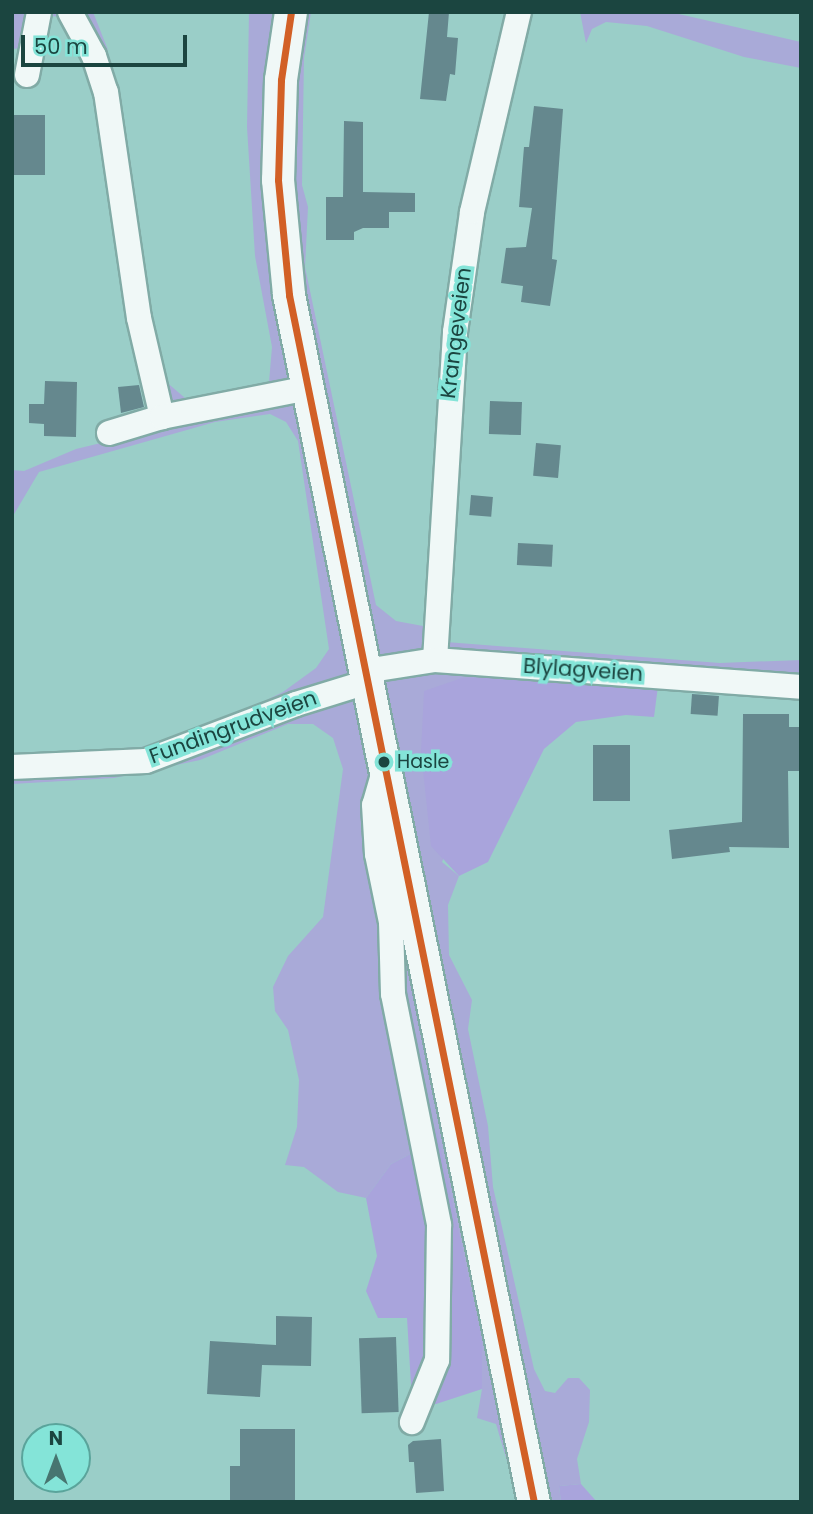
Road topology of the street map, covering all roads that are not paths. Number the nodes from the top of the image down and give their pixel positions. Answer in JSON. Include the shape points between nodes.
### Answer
{"nodes":[{"id":1,"x":39,"y":12,"type":"edge"},
{"id":2,"x":70,"y":12,"type":"edge"},
{"id":3,"x":291,"y":12,"type":"edge"},
{"id":4,"x":519,"y":12,"type":"edge"},
{"id":5,"x":27,"y":75,"type":"dead end"},
{"id":6,"x":308,"y":388,"type":"junction"},
{"id":7,"x":162,"y":417,"type":"junction"},
{"id":8,"x":109,"y":433,"type":"dead end"},
{"id":9,"x":435,"y":660,"type":"junction"},
{"id":10,"x":366,"y":676,"type":"junction"},
{"id":11,"x":801,"y":687,"type":"edge"},
{"id":12,"x":12,"y":767,"type":"edge"},
{"id":13,"x":385,"y":767,"type":"junction"},
{"id":14,"x":412,"y":1422,"type":"dead end"},
{"id":15,"x":534,"y":1502,"type":"edge"}],
"edges":[{"from":1,"to":5,"type":"street"},
{"from":2,"to":7,"type":"street","via":[[106,92],[127,209],[139,318]]},
{"from":3,"to":6,"type":"main road","via":[[281,80],[278,180],[289,295]]},
{"from":4,"to":9,"type":"street","name":"Krangeveien","via":[[472,212],[455,332]]},
{"from":6,"to":7,"type":"street"},
{"from":6,"to":10,"type":"main road"},
{"from":7,"to":8,"type":"street"},
{"from":9,"to":10,"type":"street","name":"Blylagveien"},
{"from":9,"to":11,"type":"street","name":"Blylagveien"},
{"from":10,"to":12,"type":"street","name":"Fundingrudveien","via":[[146,761]]},
{"from":10,"to":13,"type":"main road"},
{"from":13,"to":14,"type":"street","via":[[374,805],[377,854],[391,922],[393,994],[439,1225],[437,1360]]},
{"from":13,"to":15,"type":"main road"}]}
